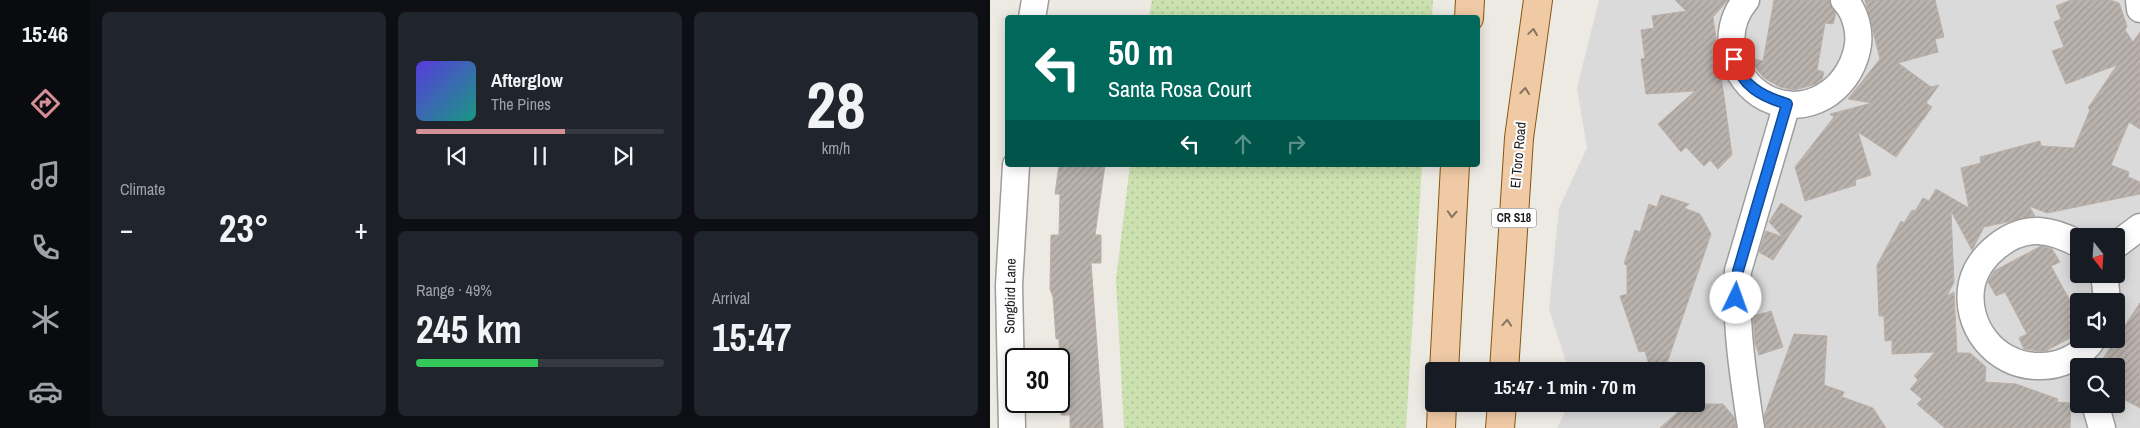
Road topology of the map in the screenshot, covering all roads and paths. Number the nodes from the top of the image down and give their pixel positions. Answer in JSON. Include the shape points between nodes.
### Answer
{"nodes":[{"id":1,"x":1035,"y":0,"type":"edge"},
{"id":2,"x":1470,"y":0,"type":"edge"},
{"id":3,"x":1538,"y":0,"type":"edge"},
{"id":4,"x":1746,"y":0,"type":"edge"},
{"id":5,"x":1844,"y":0,"type":"edge"},
{"id":6,"x":2139,"y":0,"type":"edge"},
{"id":7,"x":2140,"y":9,"type":"edge"},
{"id":8,"x":1032,"y":15,"type":"edge"},
{"id":9,"x":1468,"y":15,"type":"edge"},
{"id":10,"x":1787,"y":104,"type":"junction"},
{"id":11,"x":1016,"y":167,"type":"edge"},
{"id":12,"x":1455,"y":167,"type":"edge"},
{"id":13,"x":2140,"y":227,"type":"edge"},
{"id":14,"x":2125,"y":238,"type":"edge"},
{"id":15,"x":2070,"y":239,"type":"edge"},
{"id":16,"x":1444,"y":362,"type":"edge"},
{"id":17,"x":1505,"y":362,"type":"edge"},
{"id":18,"x":2070,"y":366,"type":"edge"},
{"id":19,"x":1501,"y":412,"type":"edge"},
{"id":20,"x":2098,"y":413,"type":"edge"},
{"id":21,"x":1012,"y":428,"type":"edge"},
{"id":22,"x":1500,"y":428,"type":"edge"},
{"id":23,"x":1751,"y":428,"type":"edge"},
{"id":24,"x":2102,"y":428,"type":"edge"}],
"edges":[{"from":1,"to":8,"type":"street"},
{"from":2,"to":9,"type":"main road"},
{"from":17,"to":3,"type":"main road","name":"El Toro Road","number":"CR S18","one_way":true,"via":[[1519,138]]},
{"from":4,"to":10,"type":"street","via":[[1739,8],[1732,28],[1731,49],[1737,69],[1750,86],[1767,98]]},
{"from":5,"to":10,"type":"street","via":[[1856,22],[1859,43],[1854,63],[1844,81],[1828,95],[1808,103]]},
{"from":6,"to":7,"type":"street"},
{"from":10,"to":23,"type":"street","via":[[1738,271],[1738,336]]},
{"from":11,"to":21,"type":"street","name":"Songbird Lane","via":[[1009,285]]},
{"from":12,"to":16,"type":"main road","one_way":true},
{"from":13,"to":14,"type":"street"},
{"from":15,"to":18,"type":"street","via":[[2060,234],[2038,231],[2016,235],[1996,246],[1981,262],[1972,283],[1971,298],[1976,327],[1988,346],[2006,359],[2027,366]]},
{"from":19,"to":22,"type":"main road"},
{"from":20,"to":24,"type":"street"}]}
